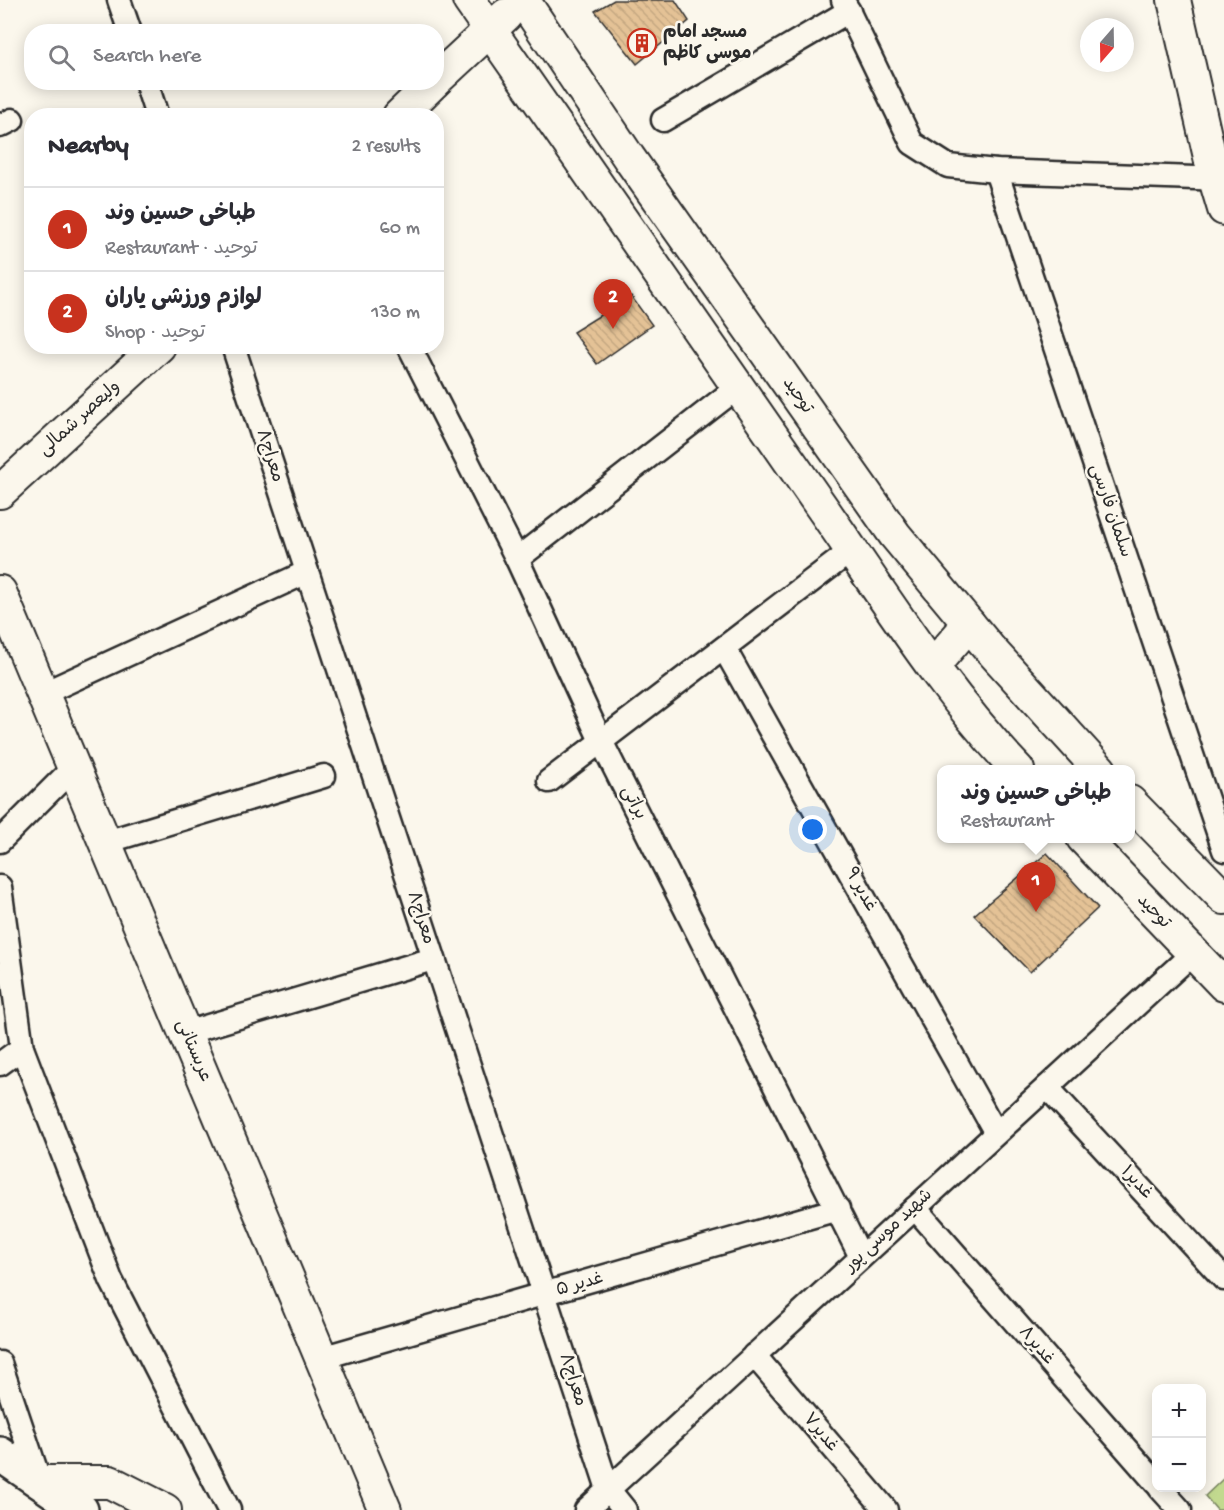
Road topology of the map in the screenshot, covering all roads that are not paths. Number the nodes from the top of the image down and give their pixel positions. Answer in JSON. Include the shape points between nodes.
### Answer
{"nodes":[{"id":1,"x":119,"y":0,"type":"edge"},
{"id":2,"x":469,"y":0,"type":"edge"},
{"id":3,"x":523,"y":0,"type":"edge"},
{"id":4,"x":1174,"y":0,"type":"edge"},
{"id":5,"x":846,"y":5,"type":"edge"},
{"id":6,"x":127,"y":24,"type":"edge"},
{"id":7,"x":490,"y":30,"type":"junction"},
{"id":8,"x":444,"y":73,"type":"edge"},
{"id":9,"x":149,"y":90,"type":"edge"},
{"id":10,"x":426,"y":90,"type":"edge"},
{"id":11,"x":154,"y":108,"type":"edge"},
{"id":12,"x":407,"y":108,"type":"edge"},
{"id":13,"x":663,"y":120,"type":"dead end"},
{"id":14,"x":996,"y":171,"type":"junction"},
{"id":15,"x":1219,"y":179,"type":"edge"},
{"id":16,"x":1224,"y":209,"type":"edge"},
{"id":17,"x":150,"y":354,"type":"edge"},
{"id":18,"x":236,"y":354,"type":"edge"},
{"id":19,"x":413,"y":354,"type":"edge"},
{"id":20,"x":738,"y":387,"type":"junction"},
{"id":21,"x":0,"y":492,"type":"edge"},
{"id":22,"x":852,"y":550,"type":"junction"},
{"id":23,"x":517,"y":559,"type":"junction"},
{"id":24,"x":307,"y":572,"type":"junction"},
{"id":25,"x":0,"y":592,"type":"edge"},
{"id":26,"x":969,"y":624,"type":"junction"},
{"id":27,"x":724,"y":648,"type":"junction"},
{"id":28,"x":933,"y":666,"type":"junction"},
{"id":29,"x":44,"y":693,"type":"junction"},
{"id":30,"x":602,"y":741,"type":"junction"},
{"id":31,"x":1014,"y":765,"type":"edge"},
{"id":32,"x":1096,"y":765,"type":"edge"},
{"id":33,"x":72,"y":768,"type":"junction"},
{"id":34,"x":324,"y":776,"type":"dead end"},
{"id":35,"x":549,"y":781,"type":"dead end"},
{"id":36,"x":1135,"y":806,"type":"edge"},
{"id":37,"x":0,"y":841,"type":"edge"},
{"id":38,"x":106,"y":842,"type":"junction"},
{"id":39,"x":1088,"y":843,"type":"edge"},
{"id":40,"x":1224,"y":850,"type":"edge"},
{"id":41,"x":0,"y":887,"type":"edge"},
{"id":42,"x":1224,"y":898,"type":"edge"},
{"id":43,"x":1193,"y":953,"type":"junction"},
{"id":44,"x":433,"y":959,"type":"junction"},
{"id":45,"x":1224,"y":985,"type":"edge"},
{"id":46,"x":185,"y":1033,"type":"junction"},
{"id":47,"x":22,"y":1048,"type":"junction"},
{"id":48,"x":0,"y":1064,"type":"edge"},
{"id":49,"x":1047,"y":1087,"type":"junction"},
{"id":50,"x":996,"y":1133,"type":"junction"},
{"id":51,"x":915,"y":1208,"type":"junction"},
{"id":52,"x":837,"y":1209,"type":"junction"},
{"id":53,"x":861,"y":1257,"type":"junction"},
{"id":54,"x":1224,"y":1279,"type":"edge"},
{"id":55,"x":544,"y":1295,"type":"junction"},
{"id":56,"x":754,"y":1355,"type":"junction"},
{"id":57,"x":321,"y":1358,"type":"junction"},
{"id":58,"x":0,"y":1363,"type":"edge"},
{"id":59,"x":0,"y":1454,"type":"edge"},
{"id":60,"x":1152,"y":1478,"type":"edge"},
{"id":61,"x":40,"y":1482,"type":"junction"},
{"id":62,"x":608,"y":1489,"type":"junction"},
{"id":63,"x":1164,"y":1492,"type":"edge"},
{"id":64,"x":81,"y":1510,"type":"edge"},
{"id":65,"x":165,"y":1510,"type":"edge"},
{"id":66,"x":229,"y":1510,"type":"edge"},
{"id":67,"x":385,"y":1510,"type":"edge"},
{"id":68,"x":586,"y":1510,"type":"edge"},
{"id":69,"x":626,"y":1510,"type":"edge"},
{"id":70,"x":886,"y":1510,"type":"edge"},
{"id":71,"x":1180,"y":1510,"type":"edge"}],
"edges":[{"from":1,"to":6,"type":"street"},
{"from":2,"to":7,"type":"main road"},
{"from":3,"to":7,"type":"main road"},
{"from":3,"to":26,"type":"main road","name":"توحید","via":[[888,526]]},
{"from":4,"to":15,"type":"main road"},
{"from":5,"to":13,"type":"street"},
{"from":5,"to":14,"type":"street","via":[[912,143],[948,166]]},
{"from":7,"to":8,"type":"main road"},
{"from":7,"to":20,"type":"main road"},
{"from":9,"to":11,"type":"street"},
{"from":10,"to":12,"type":"main road"},
{"from":14,"to":15,"type":"street"},
{"from":14,"to":40,"type":"street","name":"سلمان فارسی"},
{"from":15,"to":16,"type":"main road"},
{"from":17,"to":21,"type":"main road","name":"ولیعصر شمالی"},
{"from":18,"to":24,"type":"street","name":"معراج۸"},
{"from":19,"to":23,"type":"street","name":"براتی"},
{"from":20,"to":22,"type":"main road"},
{"from":20,"to":23,"type":"street"},
{"from":22,"to":27,"type":"street"},
{"from":22,"to":28,"type":"main road"},
{"from":23,"to":30,"type":"street","name":"براتی"},
{"from":24,"to":29,"type":"street"},
{"from":24,"to":44,"type":"street","name":"معراج۸"},
{"from":25,"to":29,"type":"main road","name":"عربستانی"},
{"from":26,"to":28,"type":"main road"},
{"from":26,"to":32,"type":"main road","name":"توحید"},
{"from":27,"to":30,"type":"street"},
{"from":27,"to":50,"type":"street","name":"غدیر ۹"},
{"from":28,"to":31,"type":"main road"},
{"from":29,"to":33,"type":"main road","name":"عربستانی"},
{"from":30,"to":35,"type":"street"},
{"from":30,"to":52,"type":"street","name":"براتی"},
{"from":33,"to":37,"type":"street"},
{"from":33,"to":38,"type":"main road","name":"عربستانی"},
{"from":34,"to":38,"type":"street"},
{"from":36,"to":42,"type":"main road"},
{"from":38,"to":46,"type":"main road","name":"عربستانی"},
{"from":39,"to":43,"type":"main road","name":"توحید"},
{"from":41,"to":47,"type":"street"},
{"from":43,"to":45,"type":"main road","name":"توحید"},
{"from":43,"to":49,"type":"street","name":"شهید موسی پور"},
{"from":44,"to":46,"type":"street"},
{"from":44,"to":55,"type":"street","name":"معراج۸"},
{"from":46,"to":57,"type":"main road","name":"عربستانی"},
{"from":47,"to":48,"type":"street"},
{"from":47,"to":66,"type":"street","via":[[111,1280]]},
{"from":49,"to":50,"type":"street","name":"شهید موسی پور"},
{"from":49,"to":54,"type":"street","name":"غدیر۱"},
{"from":50,"to":51,"type":"street","name":"شهید موسی پور"},
{"from":51,"to":53,"type":"street","name":"شهید موسی پور"},
{"from":51,"to":60,"type":"street","name":"غدیر۸"},
{"from":52,"to":53,"type":"street","name":"براتی"},
{"from":52,"to":55,"type":"street","name":"غدیر ۵"},
{"from":53,"to":56,"type":"street","name":"شهید موسی پور"},
{"from":55,"to":57,"type":"street","name":"غدیر ۵"},
{"from":55,"to":62,"type":"street","name":"معراج۸"},
{"from":56,"to":62,"type":"street","name":"شهید موسی پور"},
{"from":56,"to":70,"type":"street","name":"غدیر۷"},
{"from":57,"to":67,"type":"main road","name":"عربستانی"},
{"from":58,"to":61,"type":"street"},
{"from":59,"to":61,"type":"main road"},
{"from":61,"to":64,"type":"main road"},
{"from":61,"to":65,"type":"main road","via":[[110,1482]]},
{"from":62,"to":68,"type":"street","name":"شهید موسی پور"},
{"from":62,"to":69,"type":"street"},
{"from":63,"to":71,"type":"street"}]}
